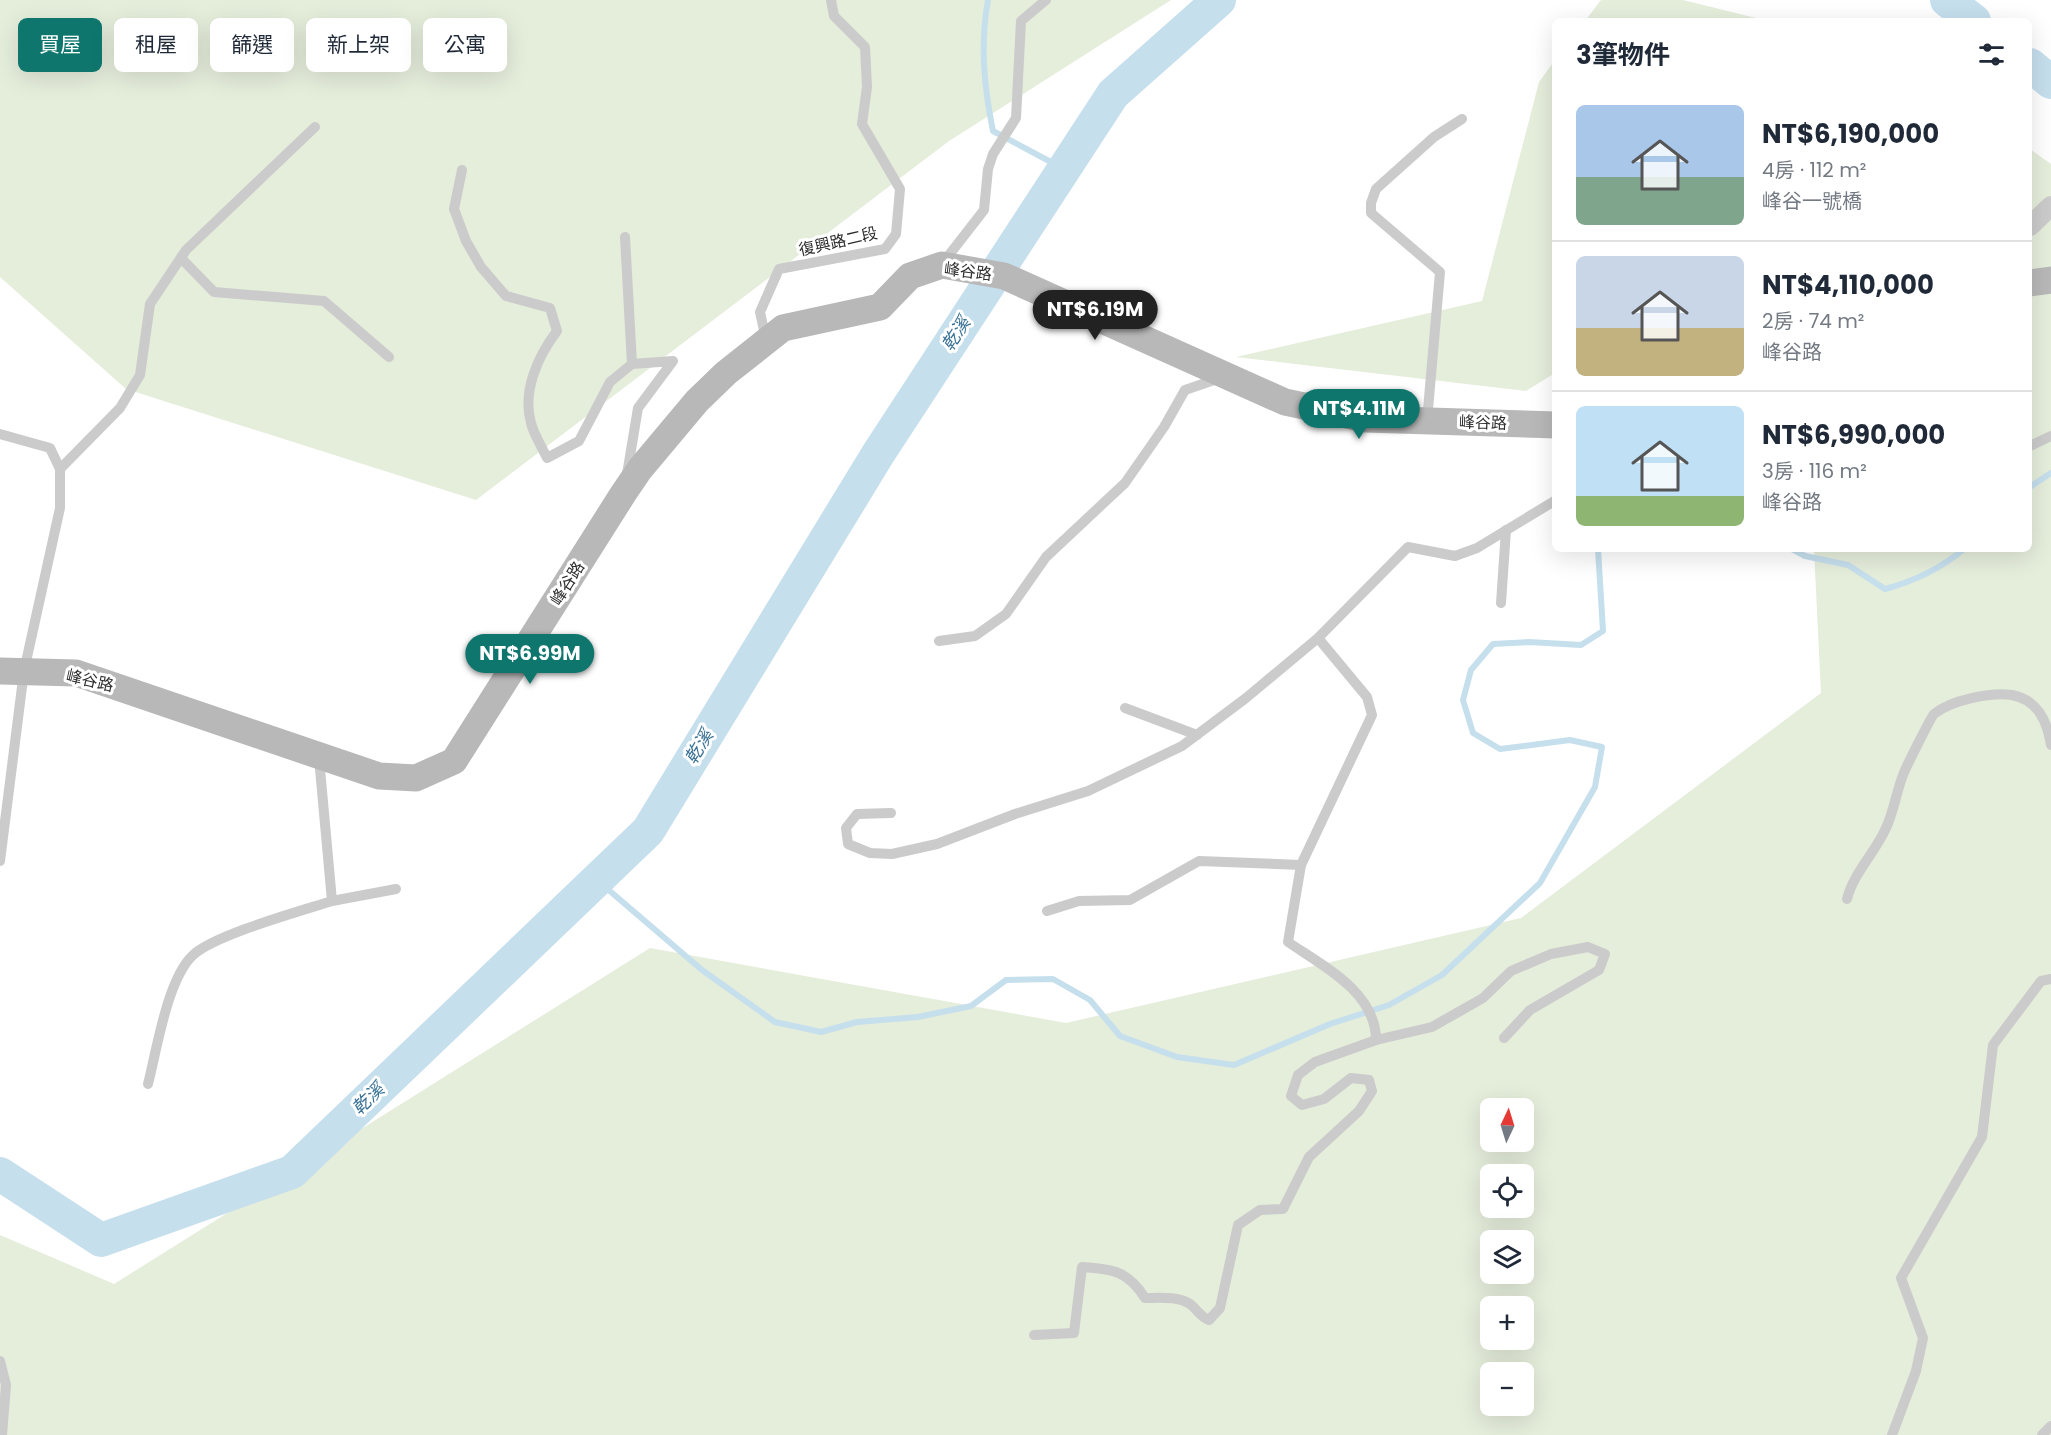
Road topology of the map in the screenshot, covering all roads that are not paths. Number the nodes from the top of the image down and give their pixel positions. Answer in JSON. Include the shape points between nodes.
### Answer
{"nodes":[{"id":1,"x":831,"y":0,"type":"edge"},
{"id":2,"x":1046,"y":0,"type":"edge"},
{"id":3,"x":1462,"y":118,"type":"dead end"},
{"id":4,"x":315,"y":127,"type":"dead end"},
{"id":5,"x":462,"y":170,"type":"dead end"},
{"id":6,"x":2051,"y":206,"type":"edge"},
{"id":7,"x":2032,"y":224,"type":"edge"},
{"id":8,"x":625,"y":237,"type":"dead end"},
{"id":9,"x":181,"y":258,"type":"junction"},
{"id":10,"x":943,"y":265,"type":"junction"},
{"id":11,"x":2051,"y":280,"type":"edge"},
{"id":12,"x":2032,"y":283,"type":"edge"},
{"id":13,"x":766,"y":341,"type":"junction"},
{"id":14,"x":389,"y":357,"type":"dead end"},
{"id":15,"x":632,"y":364,"type":"junction"},
{"id":16,"x":1215,"y":371,"type":"junction"},
{"id":17,"x":1427,"y":421,"type":"junction"},
{"id":18,"x":1552,"y":426,"type":"edge"},
{"id":19,"x":0,"y":434,"type":"edge"},
{"id":20,"x":2051,"y":435,"type":"edge"},
{"id":21,"x":2032,"y":445,"type":"edge"},
{"id":22,"x":60,"y":469,"type":"junction"},
{"id":23,"x":623,"y":494,"type":"junction"},
{"id":24,"x":1552,"y":502,"type":"edge"},
{"id":25,"x":1506,"y":530,"type":"junction"},
{"id":26,"x":1501,"y":603,"type":"dead end"},
{"id":27,"x":1318,"y":638,"type":"junction"},
{"id":28,"x":939,"y":640,"type":"dead end"},
{"id":29,"x":12,"y":671,"type":"edge"},
{"id":30,"x":1125,"y":708,"type":"dead end"},
{"id":31,"x":1197,"y":735,"type":"junction"},
{"id":32,"x":2051,"y":745,"type":"edge"},
{"id":33,"x":318,"y":755,"type":"junction"},
{"id":34,"x":891,"y":813,"type":"dead end"},
{"id":35,"x":0,"y":861,"type":"edge"},
{"id":36,"x":1301,"y":865,"type":"junction"},
{"id":37,"x":396,"y":889,"type":"dead end"},
{"id":38,"x":1846,"y":899,"type":"dead end"},
{"id":39,"x":332,"y":901,"type":"junction"},
{"id":40,"x":1047,"y":911,"type":"dead end"},
{"id":41,"x":2051,"y":980,"type":"edge"},
{"id":42,"x":1504,"y":1038,"type":"dead end"},
{"id":43,"x":1376,"y":1040,"type":"junction"},
{"id":44,"x":148,"y":1084,"type":"dead end"},
{"id":45,"x":1034,"y":1335,"type":"dead end"},
{"id":46,"x":0,"y":1361,"type":"edge"},
{"id":47,"x":2051,"y":1426,"type":"edge"},
{"id":48,"x":2,"y":1435,"type":"edge"},
{"id":49,"x":1892,"y":1435,"type":"edge"},
{"id":50,"x":2042,"y":1435,"type":"edge"}],
"edges":[{"from":1,"to":13,"type":"lane","name":"復興路二段","via":[[834,16],[865,47],[867,87],[862,124],[900,189],[896,234],[885,249],[779,270],[760,312]]},
{"from":2,"to":10,"type":"lane","via":[[1021,21],[1016,118],[988,169],[984,210]]},
{"from":3,"to":17,"type":"lane","via":[[1434,137],[1376,189],[1371,203],[1371,213],[1440,272]]},
{"from":4,"to":9,"type":"lane"},
{"from":5,"to":15,"type":"lane","via":[[454,209],[481,267],[506,296],[550,308],[557,331],[540,353],[529,392],[530,422],[547,458],[579,441],[610,382]]},
{"from":6,"to":7,"type":"street"},
{"from":8,"to":15,"type":"lane"},
{"from":9,"to":14,"type":"lane","via":[[214,292],[324,301]]},
{"from":9,"to":22,"type":"lane","via":[[150,304],[140,375],[120,408]]},
{"from":10,"to":13,"type":"street","name":"峰谷路","via":[[910,276],[880,307],[783,328]]},
{"from":10,"to":16,"type":"street","name":"峰谷路","via":[[1004,276]]},
{"from":11,"to":12,"type":"street"},
{"from":13,"to":23,"type":"street","name":"峰谷路","via":[[697,401]]},
{"from":15,"to":23,"type":"lane","via":[[674,361],[638,408]]},
{"from":16,"to":17,"type":"street","name":"峰谷路","via":[[1285,402],[1366,419]]},
{"from":16,"to":28,"type":"lane","via":[[1185,390],[1125,483],[1046,557],[1006,614],[975,636]]},
{"from":17,"to":18,"type":"street","name":"峰谷路"},
{"from":19,"to":22,"type":"lane","via":[[50,448]]},
{"from":20,"to":21,"type":"lane"},
{"from":22,"to":29,"type":"lane","via":[[60,508]]},
{"from":23,"to":33,"type":"street","name":"峰谷路","via":[[454,761],[416,778],[379,776]]},
{"from":24,"to":25,"type":"lane"},
{"from":25,"to":26,"type":"lane"},
{"from":25,"to":27,"type":"lane","via":[[1455,556],[1408,547]]},
{"from":27,"to":31,"type":"lane"},
{"from":27,"to":36,"type":"lane","via":[[1367,697],[1372,715]]},
{"from":29,"to":33,"type":"street","name":"峰谷路","via":[[86,676]]},
{"from":29,"to":35,"type":"lane"},
{"from":30,"to":31,"type":"lane"},
{"from":31,"to":34,"type":"lane","via":[[1088,791],[937,844],[892,854],[870,853],[848,844],[846,828],[857,814]]},
{"from":32,"to":38,"type":"lane","via":[[2040,712],[2024,697],[1999,693],[1972,697],[1933,715],[1903,775],[1886,830],[1851,882]]},
{"from":33,"to":39,"type":"lane"},
{"from":36,"to":40,"type":"lane","via":[[1199,861],[1130,900],[1079,901]]},
{"from":36,"to":43,"type":"lane","via":[[1288,942],[1348,982],[1376,1022]]},
{"from":37,"to":39,"type":"lane"},
{"from":39,"to":44,"type":"lane","via":[[223,938],[192,955],[172,989]]},
{"from":41,"to":49,"type":"lane","via":[[2041,981],[1993,1045],[1982,1137],[1901,1278],[1923,1338],[1916,1371]]},
{"from":42,"to":43,"type":"lane","via":[[1530,1010],[1599,970],[1605,954],[1588,947],[1551,954],[1512,971],[1483,998],[1432,1027]]},
{"from":43,"to":45,"type":"lane","via":[[1315,1062],[1298,1075],[1291,1096],[1302,1105],[1324,1099],[1351,1078],[1369,1080],[1371,1091],[1359,1111],[1309,1157],[1283,1209],[1260,1210],[1238,1225],[1220,1308],[1209,1320],[1199,1316],[1190,1304],[1145,1298],[1136,1283],[1122,1272],[1082,1267],[1074,1333]]},
{"from":46,"to":48,"type":"lane","via":[[6,1385]]},
{"from":47,"to":50,"type":"lane"}]}
